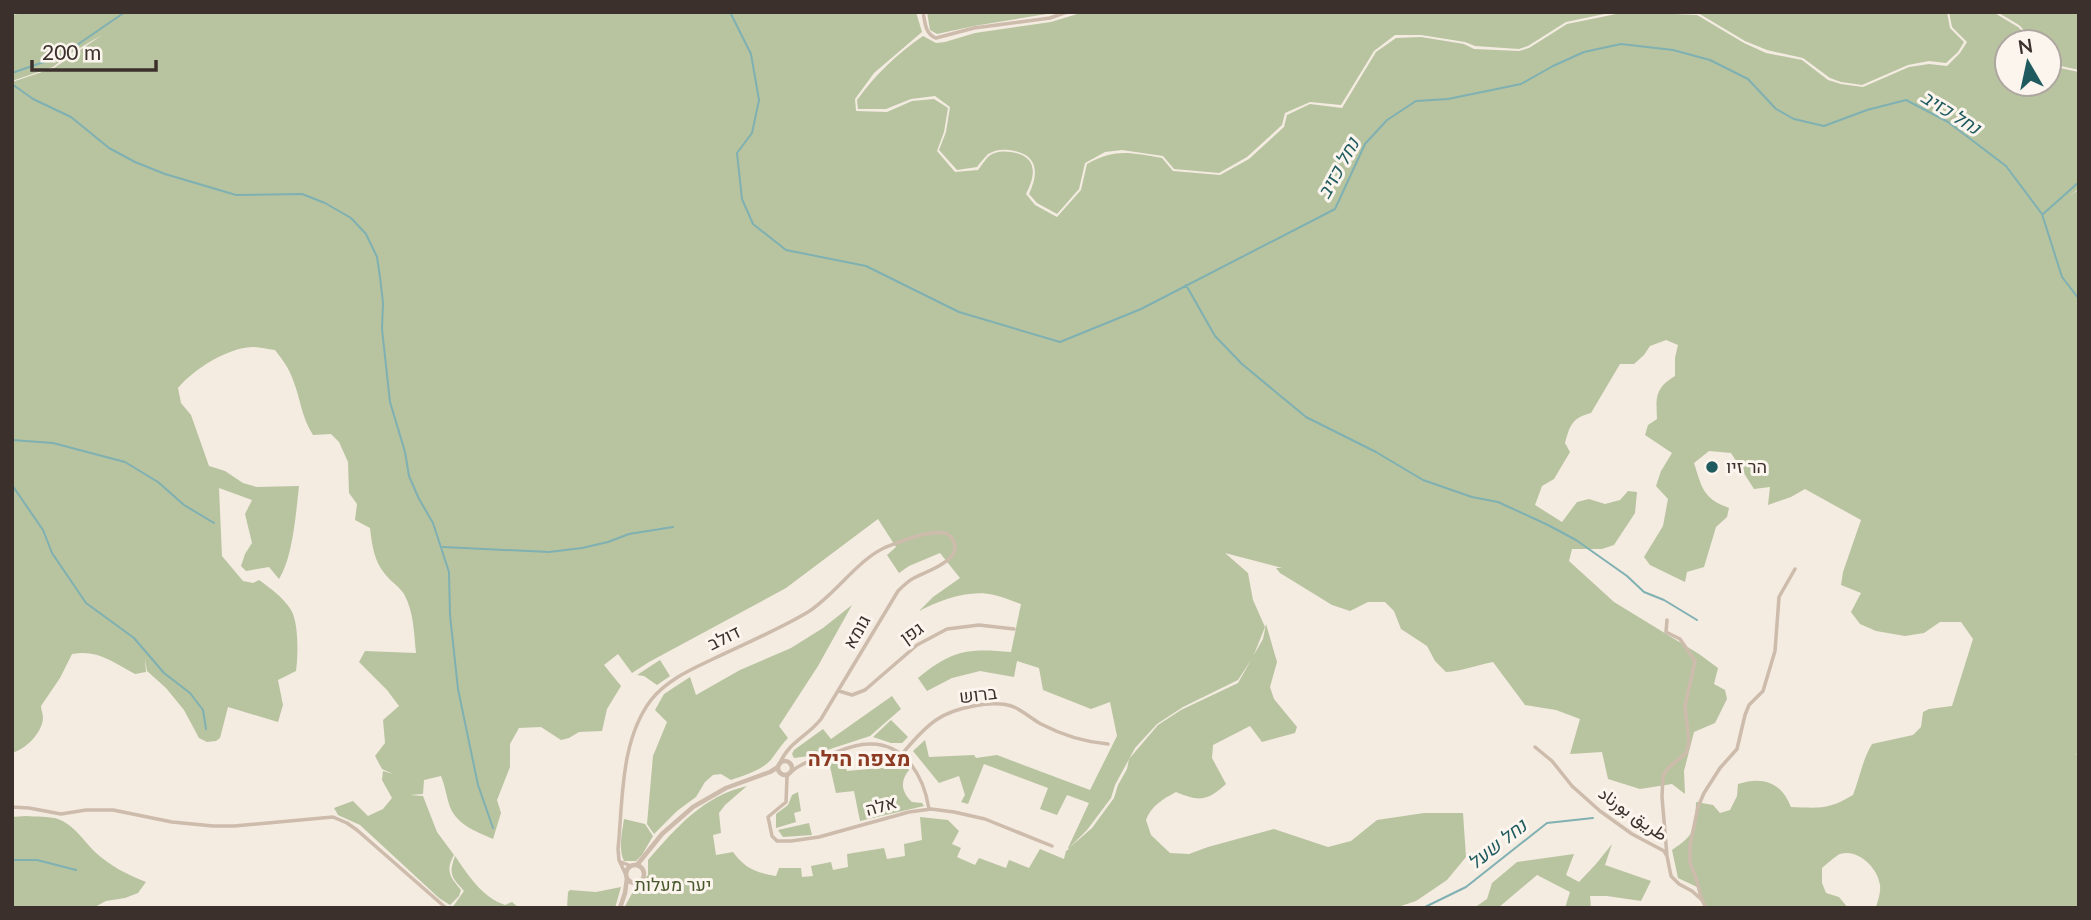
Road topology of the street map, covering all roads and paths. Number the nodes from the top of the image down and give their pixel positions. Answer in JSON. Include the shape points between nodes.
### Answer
{"nodes":[{"id":1,"x":923,"y":12,"type":"edge"},
{"id":2,"x":1067,"y":12,"type":"edge"},
{"id":3,"x":952,"y":538,"type":"joint"},
{"id":4,"x":1795,"y":569,"type":"dead end"},
{"id":5,"x":1667,"y":621,"type":"dead end"},
{"id":6,"x":1014,"y":629,"type":"dead end"},
{"id":7,"x":839,"y":691,"type":"junction"},
{"id":8,"x":1108,"y":744,"type":"dead end"},
{"id":9,"x":1535,"y":747,"type":"dead end"},
{"id":10,"x":786,"y":749,"type":"junction"},
{"id":11,"x":902,"y":754,"type":"junction"},
{"id":12,"x":789,"y":763,"type":"junction"},
{"id":13,"x":803,"y":763,"type":"junction"},
{"id":14,"x":778,"y":766,"type":"junction"},
{"id":15,"x":790,"y":772,"type":"junction"},
{"id":16,"x":781,"y":774,"type":"junction"},
{"id":17,"x":763,"y":775,"type":"junction"},
{"id":18,"x":786,"y":788,"type":"junction"},
{"id":19,"x":12,"y":807,"type":"edge"},
{"id":20,"x":929,"y":809,"type":"junction"},
{"id":21,"x":1052,"y":846,"type":"dead end"},
{"id":22,"x":645,"y":855,"type":"junction"},
{"id":23,"x":1667,"y":856,"type":"junction"},
{"id":24,"x":619,"y":860,"type":"junction"},
{"id":25,"x":634,"y":866,"type":"junction"},
{"id":26,"x":644,"y":870,"type":"junction"},
{"id":27,"x":626,"y":876,"type":"junction"},
{"id":28,"x":637,"y":884,"type":"junction"},
{"id":29,"x":625,"y":893,"type":"junction"},
{"id":30,"x":1702,"y":900,"type":"junction"},
{"id":31,"x":446,"y":908,"type":"edge"},
{"id":32,"x":620,"y":908,"type":"edge"},
{"id":33,"x":1706,"y":908,"type":"edge"}],
"edges":[{"from":1,"to":2,"type":"street","via":[[927,31],[936,38]]},
{"from":3,"to":7,"type":"street","name":"גומא","via":[[954,548],[948,561],[898,591]]},
{"from":3,"to":24,"type":"street","name":"דולב","via":[[944,531],[932,532],[881,550],[811,610],[682,674],[658,692],[642,714],[629,749]]},
{"from":4,"to":30,"type":"street","via":[[1779,597],[1775,651],[1763,691],[1749,705],[1737,748],[1698,807],[1690,863]]},
{"from":5,"to":23,"type":"street","via":[[1666,632],[1680,639],[1695,661],[1685,706],[1689,743],[1686,753],[1663,776]]},
{"from":6,"to":7,"type":"street","name":"גפן","via":[[979,625],[947,629],[917,645],[865,690],[852,695]]},
{"from":7,"to":10,"type":"street","name":"גומא","via":[[817,724]]},
{"from":8,"to":11,"type":"street","name":"ברוש","via":[[1063,734],[1013,707],[988,705],[941,716]]},
{"from":9,"to":23,"type":"street","name":"طريق بورناد","via":[[1600,811]]},
{"from":10,"to":12,"type":"street"},
{"from":10,"to":14,"type":"street"},
{"from":11,"to":13,"type":"street","via":[[883,745],[866,744]]},
{"from":11,"to":20,"type":"street","via":[[916,773]]},
{"from":12,"to":13,"type":"street"},
{"from":12,"to":14,"type":"street"},
{"from":12,"to":15,"type":"street"},
{"from":13,"to":15,"type":"street"},
{"from":14,"to":16,"type":"street"},
{"from":14,"to":17,"type":"street"},
{"from":15,"to":16,"type":"street"},
{"from":15,"to":18,"type":"street","name":"אלה"},
{"from":16,"to":17,"type":"street"},
{"from":16,"to":18,"type":"street"},
{"from":17,"to":22,"type":"street","via":[[726,788],[693,807],[663,832]]},
{"from":18,"to":20,"type":"street","name":"אלה","via":[[786,802],[768,817],[774,840],[782,842]]},
{"from":19,"to":31,"type":"street","via":[[53,813],[113,810],[213,826],[333,817],[357,830]]},
{"from":20,"to":21,"type":"street","name":"אלה","via":[[985,819]]},
{"from":22,"to":25,"type":"street"},
{"from":22,"to":26,"type":"street"},
{"from":23,"to":30,"type":"street","name":"طريق بورناد","via":[[1671,876]]},
{"from":24,"to":25,"type":"street"},
{"from":24,"to":27,"type":"street","name":"דולב"},
{"from":25,"to":26,"type":"street"},
{"from":25,"to":27,"type":"street"},
{"from":26,"to":28,"type":"street","via":[[645,877]]},
{"from":27,"to":28,"type":"street"},
{"from":27,"to":29,"type":"street"},
{"from":28,"to":29,"type":"street"},
{"from":29,"to":32,"type":"street"},
{"from":30,"to":33,"type":"street","name":"طريق بورناد"}]}
